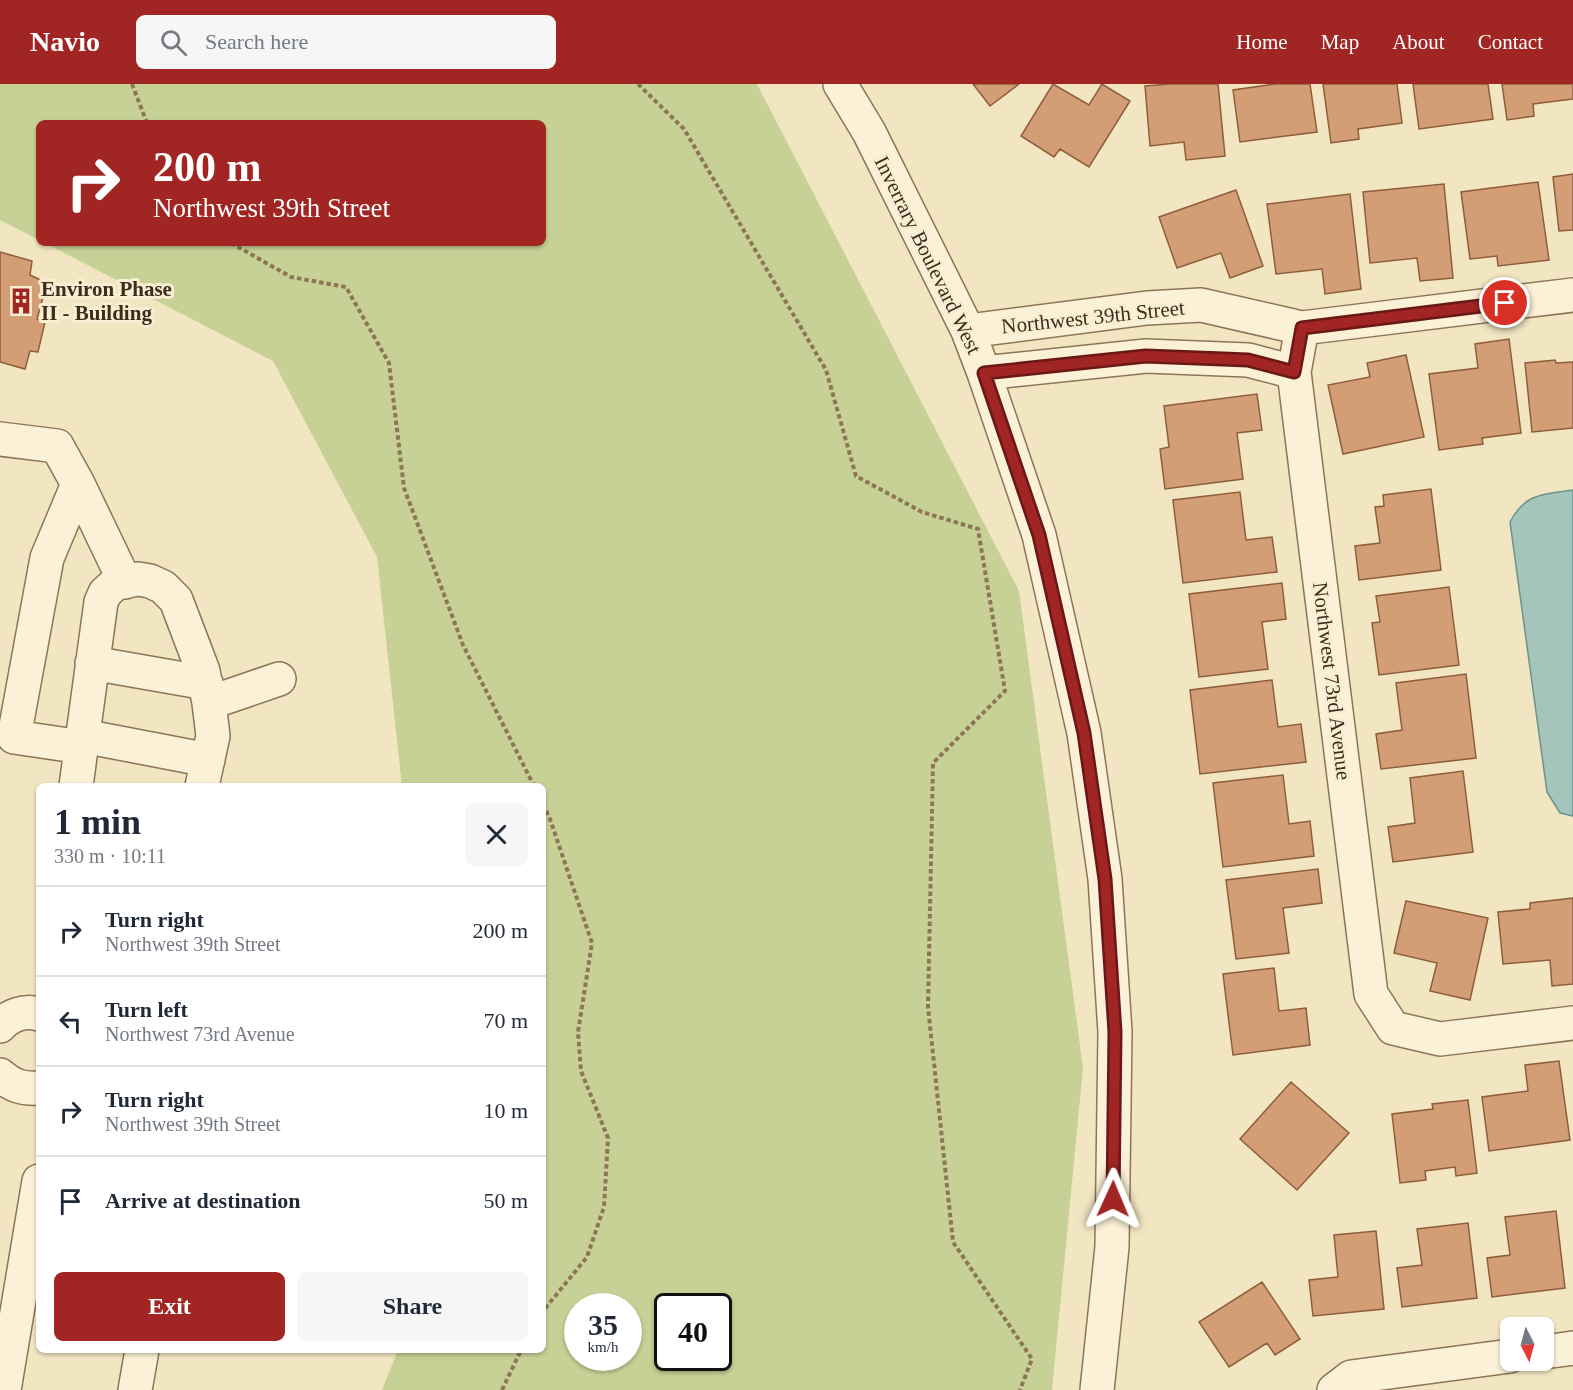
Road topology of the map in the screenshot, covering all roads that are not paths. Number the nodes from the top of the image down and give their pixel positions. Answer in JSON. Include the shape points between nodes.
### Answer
{"nodes":[{"id":1,"x":840,"y":84,"type":"edge"},
{"id":2,"x":1573,"y":295,"type":"edge"},
{"id":3,"x":1216,"y":308,"type":"junction"},
{"id":4,"x":1302,"y":328,"type":"junction"},
{"id":5,"x":968,"y":331,"type":"junction"},
{"id":6,"x":1210,"y":358,"type":"junction"},
{"id":7,"x":1294,"y":372,"type":"junction"},
{"id":8,"x":984,"y":373,"type":"junction"},
{"id":9,"x":0,"y":439,"type":"edge"},
{"id":10,"x":78,"y":484,"type":"junction"},
{"id":11,"x":125,"y":582,"type":"junction"},
{"id":12,"x":92,"y":663,"type":"junction"},
{"id":13,"x":279,"y":679,"type":"dead end"},
{"id":14,"x":208,"y":693,"type":"junction"},
{"id":15,"x":7,"y":736,"type":"edge"},
{"id":16,"x":82,"y":741,"type":"junction"},
{"id":17,"x":205,"y":773,"type":"edge"},
{"id":18,"x":76,"y":783,"type":"edge"},
{"id":19,"x":1573,"y":1023,"type":"edge"},
{"id":20,"x":0,"y":1075,"type":"edge"},
{"id":21,"x":36,"y":1088,"type":"edge"},
{"id":22,"x":36,"y":1215,"type":"edge"},
{"id":23,"x":33,"y":1249,"type":"edge"},
{"id":24,"x":28,"y":1315,"type":"edge"},
{"id":25,"x":1573,"y":1348,"type":"edge"},
{"id":26,"x":1554,"y":1351,"type":"edge"},
{"id":27,"x":141,"y":1353,"type":"edge"},
{"id":28,"x":1500,"y":1358,"type":"edge"},
{"id":29,"x":1342,"y":1383,"type":"edge"},
{"id":30,"x":4,"y":1390,"type":"edge"},
{"id":31,"x":135,"y":1390,"type":"edge"},
{"id":32,"x":1097,"y":1390,"type":"edge"}],
"edges":[{"from":1,"to":5,"type":"street","name":"Inverrary Boulevard West","via":[[869,132]]},
{"from":2,"to":4,"type":"street","name":"Northwest 39th Street"},
{"from":3,"to":4,"type":"street","name":"Northwest 39th Street"},
{"from":3,"to":5,"type":"street","name":"Northwest 39th Street","via":[[1147,308]]},
{"from":3,"to":6,"type":"street"},
{"from":4,"to":7,"type":"street","name":"Northwest 73rd Avenue"},
{"from":5,"to":8,"type":"street","name":"Inverrary Boulevard West"},
{"from":6,"to":7,"type":"street","via":[[1248,360]]},
{"from":6,"to":8,"type":"street","via":[[1146,356]]},
{"from":7,"to":19,"type":"street","name":"Northwest 73rd Avenue","via":[[1371,994],[1393,1028],[1440,1039]]},
{"from":8,"to":32,"type":"street","name":"Inverrary Boulevard West","via":[[1039,535],[1084,733],[1105,879],[1115,1032],[1112,1247]]},
{"from":9,"to":10,"type":"street","via":[[57,446]]},
{"from":10,"to":11,"type":"street"},
{"from":10,"to":15,"type":"street","via":[[47,558]]},
{"from":11,"to":12,"type":"street","via":[[111,588],[101,602]]},
{"from":11,"to":14,"type":"street","via":[[150,581],[176,600]]},
{"from":12,"to":14,"type":"street"},
{"from":12,"to":16,"type":"street"},
{"from":13,"to":14,"type":"street"},
{"from":14,"to":17,"type":"street","via":[[213,736]]},
{"from":15,"to":16,"type":"street"},
{"from":16,"to":17,"type":"street"},
{"from":16,"to":18,"type":"street"},
{"from":20,"to":21,"type":"street","via":[[10,1084]]},
{"from":22,"to":23,"type":"street"},
{"from":23,"to":24,"type":"street"},
{"from":24,"to":30,"type":"street"},
{"from":25,"to":26,"type":"street"},
{"from":27,"to":31,"type":"street"},
{"from":28,"to":29,"type":"street"}]}
